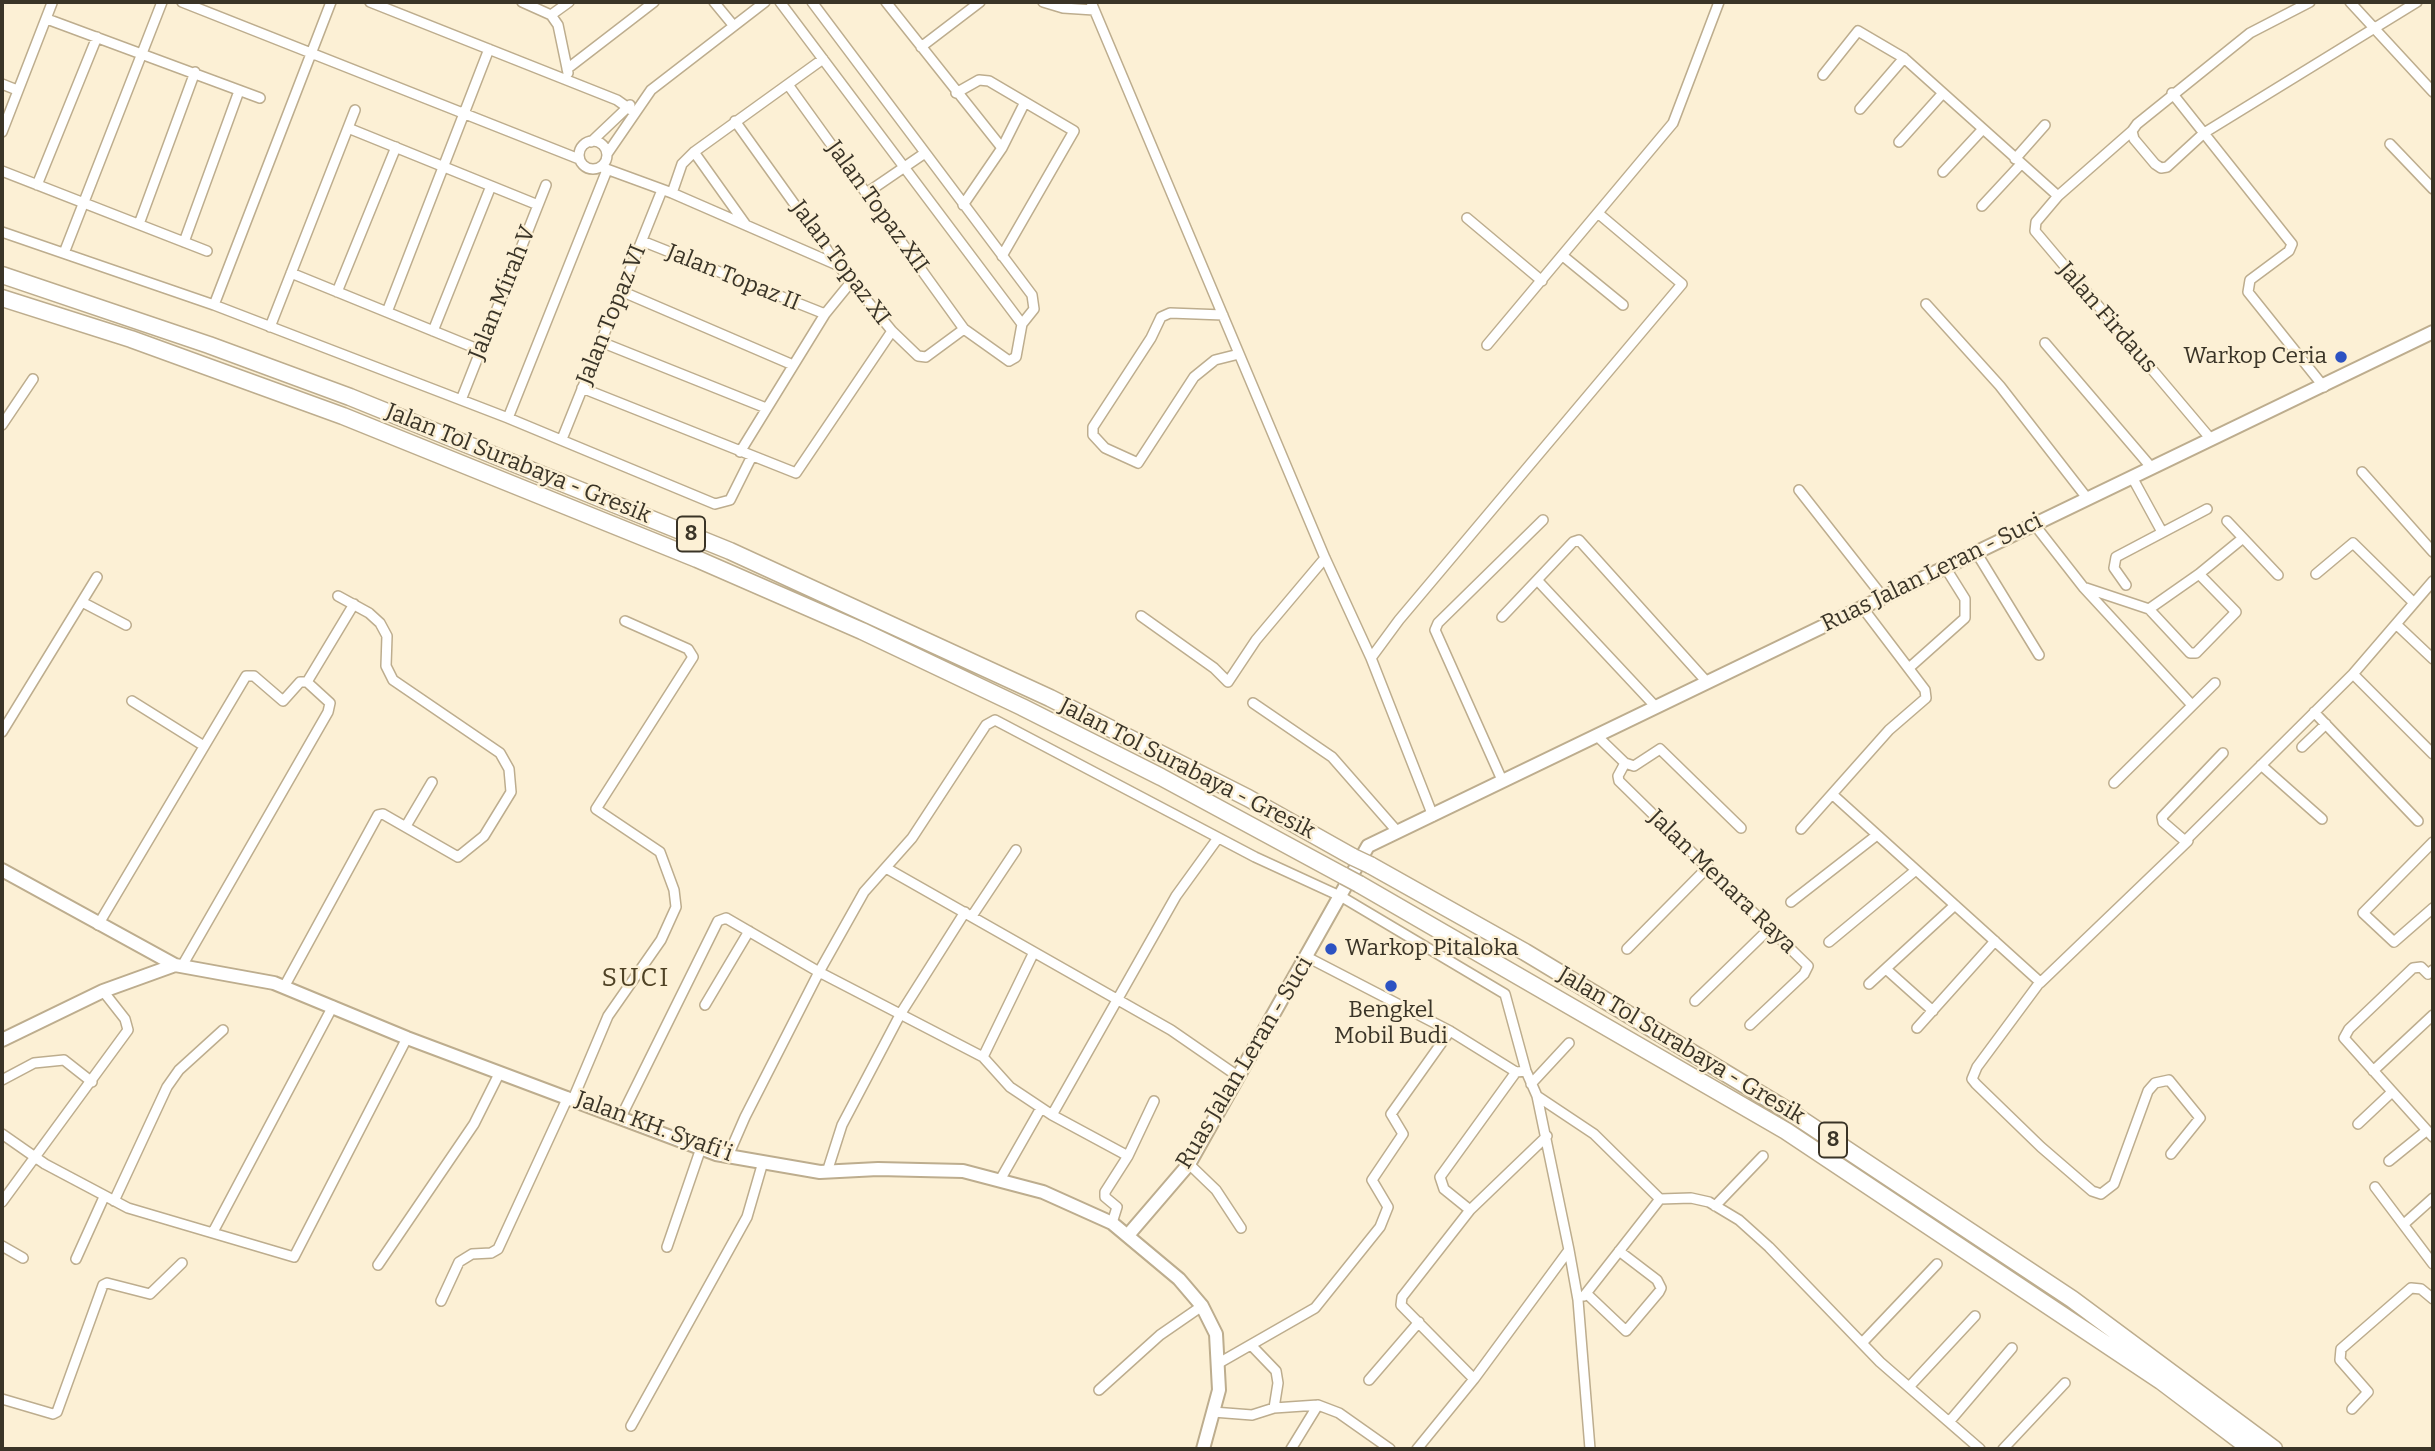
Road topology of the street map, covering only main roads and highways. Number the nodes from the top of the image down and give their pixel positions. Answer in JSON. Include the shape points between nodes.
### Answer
{"nodes":[{"id":1,"x":2,"y":275,"type":"edge"},
{"id":2,"x":2,"y":298,"type":"edge"},
{"id":3,"x":2433,"y":332,"type":"edge"},
{"id":4,"x":2,"y":870,"type":"edge"},
{"id":5,"x":178,"y":965,"type":"junction"},
{"id":6,"x":2,"y":1041,"type":"edge"},
{"id":7,"x":1129,"y":1234,"type":"junction"},
{"id":8,"x":1203,"y":1449,"type":"edge"},
{"id":9,"x":2251,"y":1449,"type":"edge"},
{"id":10,"x":2274,"y":1449,"type":"edge"}],
"edges":[{"from":1,"to":10,"type":"highway","name":"Jalan Tol Surabaya - Gresik","number":"8","bridge":true,"via":[[349,397],[730,551],[1050,698],[1248,798],[1525,951],[1802,1119],[2072,1299]]},
{"from":2,"to":9,"type":"highway","name":"Jalan Tol Surabaya - Gresik","number":"8","bridge":true,"via":[[343,416],[723,570],[1022,707],[1359,884],[1786,1131],[2161,1381]]},
{"from":3,"to":7,"type":"main road","name":"Ruas Jalan Leran - Suci","via":[[1368,846],[1189,1164]]},
{"from":4,"to":5,"type":"main road","name":"Jalan KH. Syafi'i"},
{"from":5,"to":6,"type":"main road","via":[[103,991]]},
{"from":5,"to":7,"type":"main road","name":"Jalan KH. Syafi'i","via":[[284,986],[407,1038],[728,1156],[827,1172],[964,1171],[1043,1192]]},
{"from":7,"to":8,"type":"main road","name":"Jalan KH. Syafi'i","via":[[1180,1279],[1202,1306],[1216,1334],[1219,1391]]}]}
